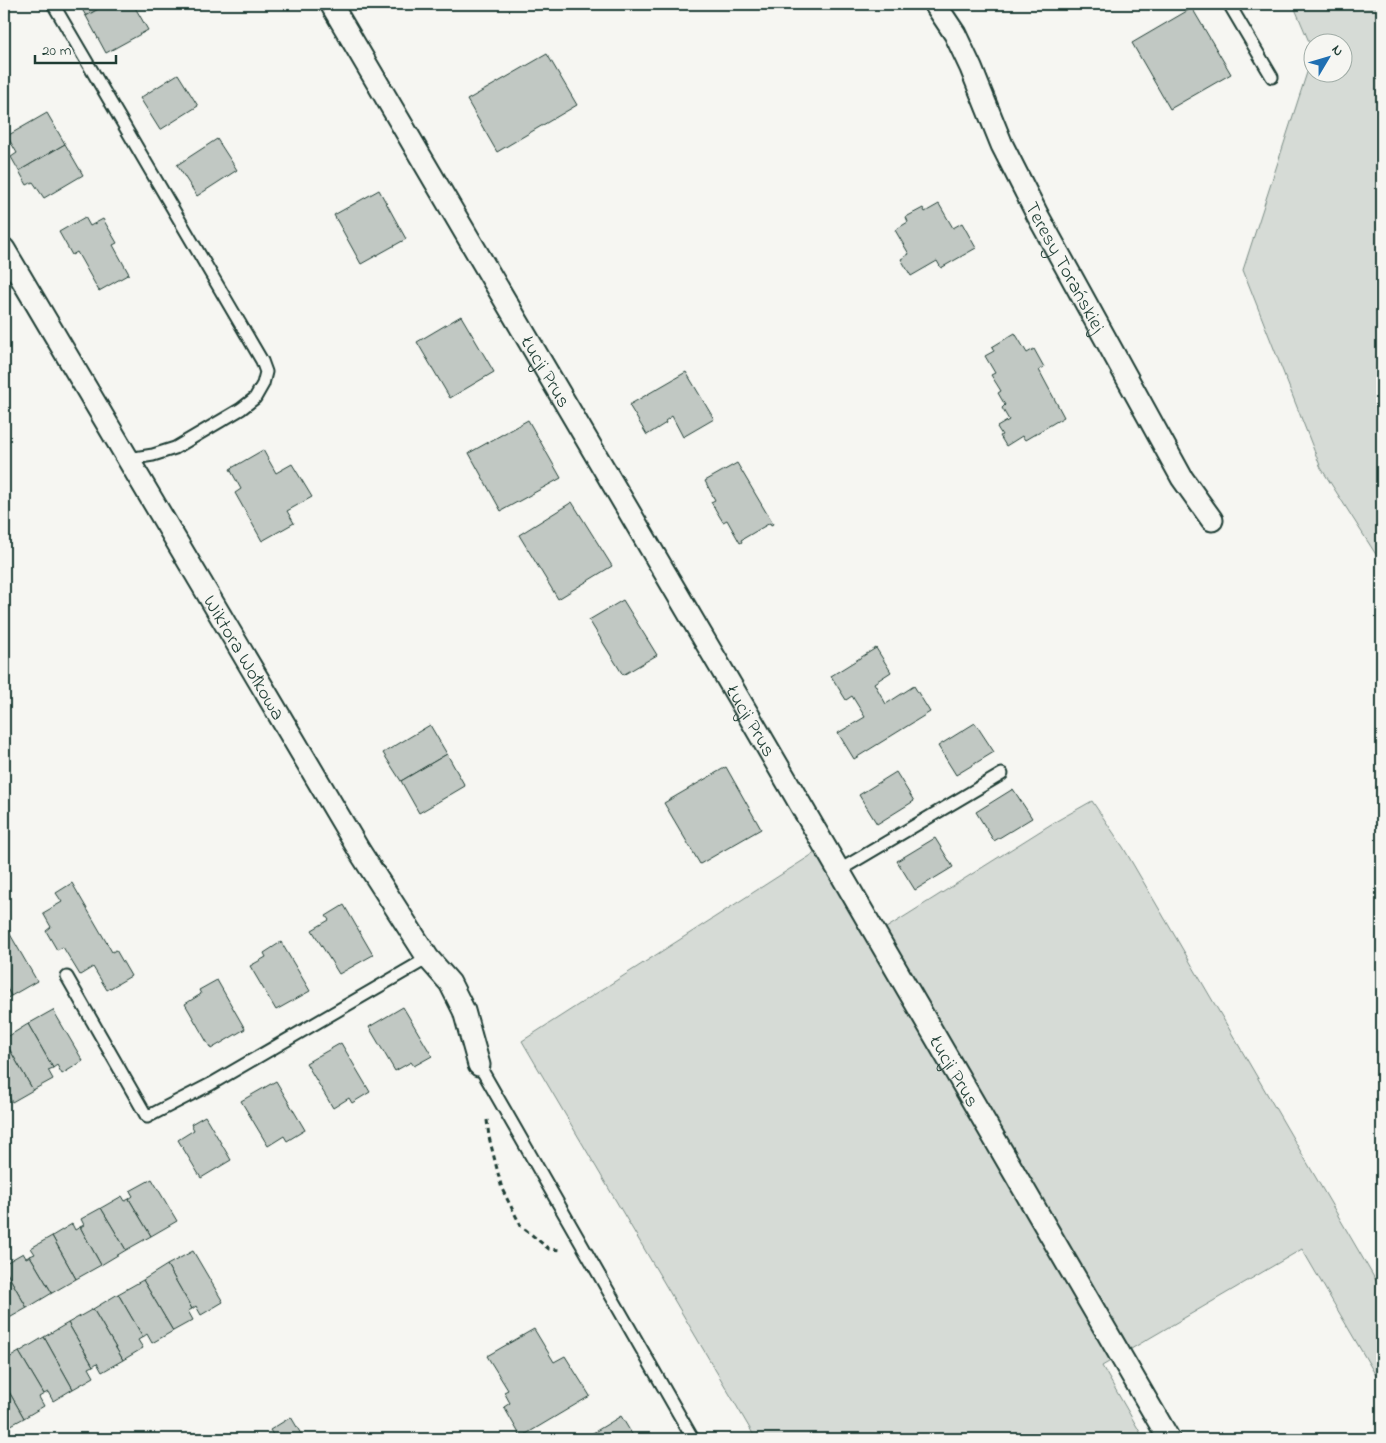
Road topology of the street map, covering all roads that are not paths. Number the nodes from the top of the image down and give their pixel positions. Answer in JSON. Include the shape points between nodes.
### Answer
{"nodes":[{"id":1,"x":53,"y":4,"type":"edge"},
{"id":2,"x":331,"y":4,"type":"edge"},
{"id":3,"x":935,"y":4,"type":"edge"},
{"id":4,"x":1229,"y":4,"type":"edge"},
{"id":5,"x":1272,"y":77,"type":"dead end"},
{"id":6,"x":4,"y":249,"type":"edge"},
{"id":7,"x":128,"y":459,"type":"junction"},
{"id":8,"x":1212,"y":520,"type":"dead end"},
{"id":9,"x":1002,"y":774,"type":"dead end"},
{"id":10,"x":838,"y":871,"type":"junction"},
{"id":11,"x":428,"y":958,"type":"junction"},
{"id":12,"x":67,"y":977,"type":"dead end"},
{"id":13,"x":479,"y":1065,"type":"joint"},
{"id":14,"x":693,"y":1439,"type":"edge"},
{"id":15,"x":1169,"y":1439,"type":"edge"}],
"edges":[{"from":1,"to":7,"type":"lane","via":[[266,372],[255,398],[241,410],[175,448]]},
{"from":2,"to":10,"type":"street","name":"Łucji Prus"},
{"from":3,"to":8,"type":"street","name":"Teresy Torańskiej","via":[[955,34],[1002,146],[1038,216],[1182,478]]},
{"from":4,"to":5,"type":"lane"},
{"from":6,"to":7,"type":"street","name":"Wiktora Wołkowa"},
{"from":7,"to":11,"type":"street","name":"Wiktora Wołkowa","via":[[360,852]]},
{"from":9,"to":10,"type":"lane"},
{"from":10,"to":15,"type":"street","name":"Łucji Prus"},
{"from":11,"to":12,"type":"lane","via":[[211,1084],[147,1117]]},
{"from":11,"to":13,"type":"street","name":"Wiktora Wołkowa","via":[[450,982],[464,1011]]},
{"from":13,"to":14,"type":"lane"}]}
